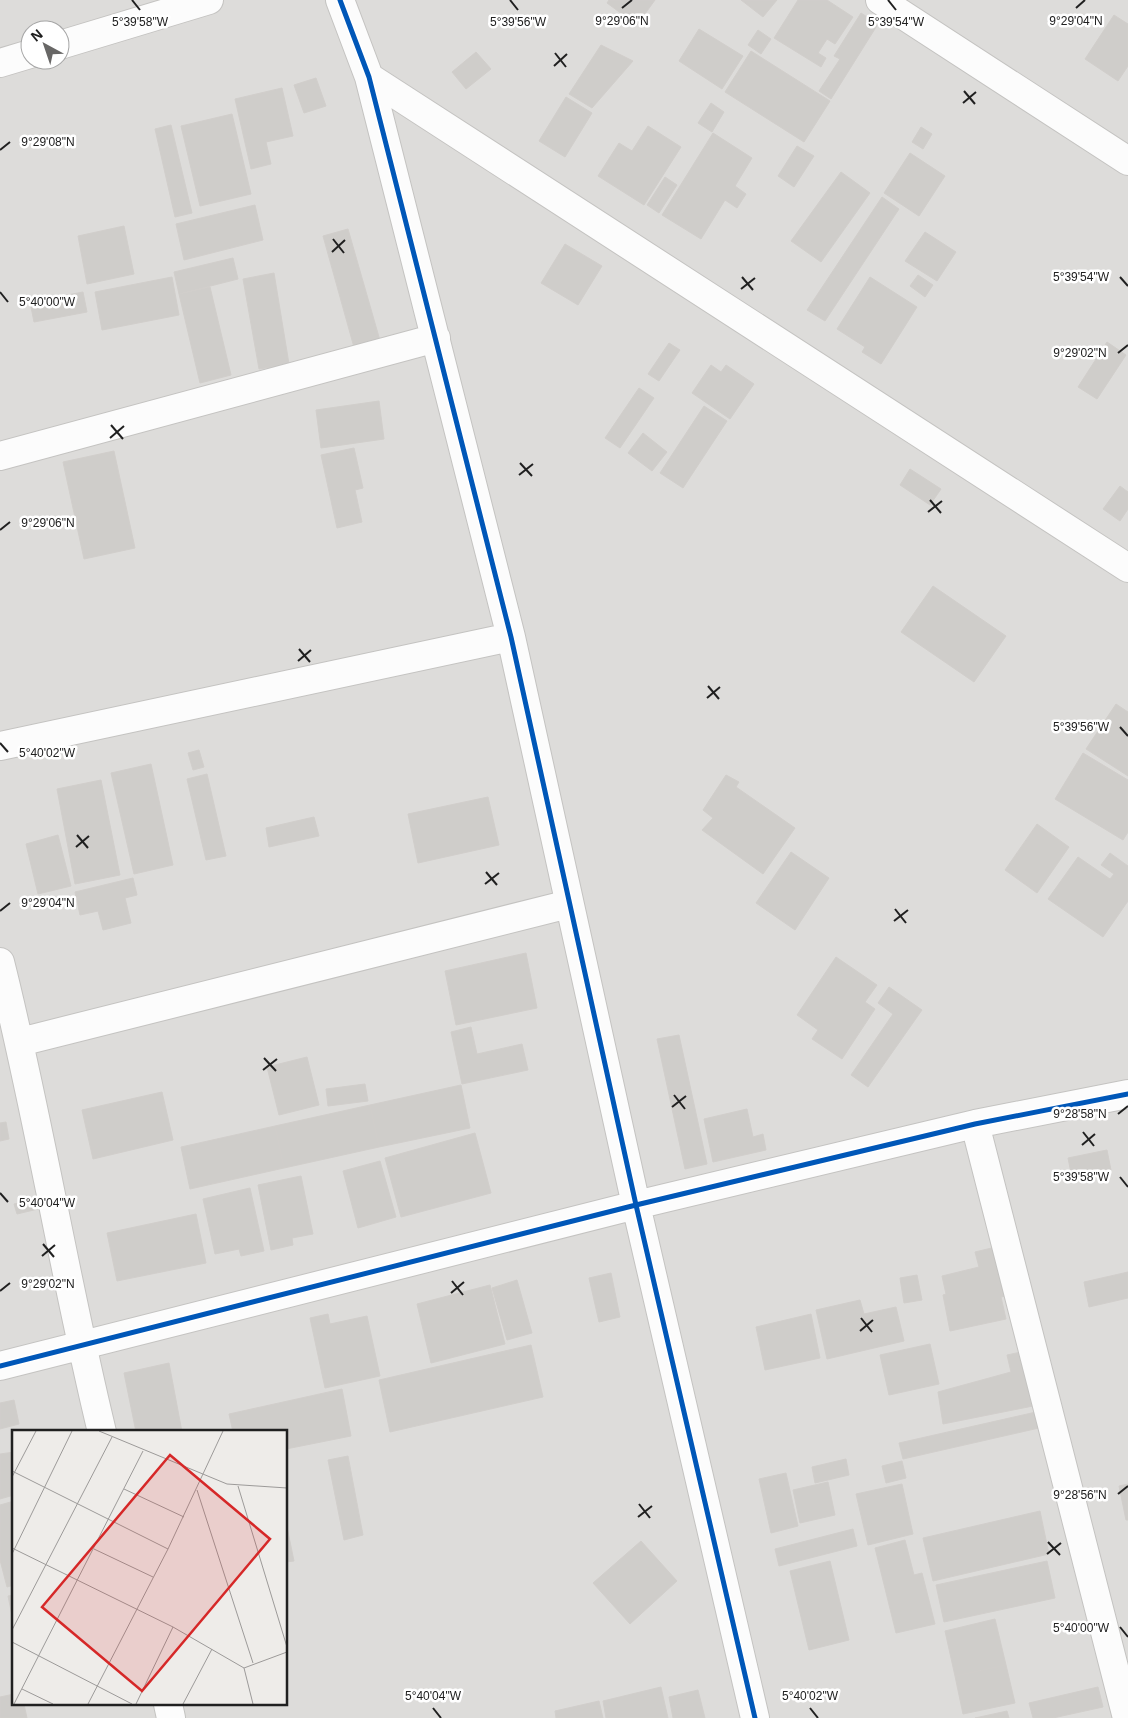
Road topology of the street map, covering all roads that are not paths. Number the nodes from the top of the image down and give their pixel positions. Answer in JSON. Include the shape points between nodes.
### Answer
{"nodes":[{"id":1,"x":210,"y":0,"type":"edge"},
{"id":2,"x":340,"y":0,"type":"edge"},
{"id":3,"x":880,"y":0,"type":"edge"},
{"id":4,"x":70,"y":42,"type":"edge"},
{"id":5,"x":20,"y":57,"type":"edge"},
{"id":6,"x":0,"y":63,"type":"edge"},
{"id":7,"x":368,"y":77,"type":"junction"},
{"id":8,"x":1128,"y":161,"type":"edge"},
{"id":9,"x":436,"y":338,"type":"junction"},
{"id":10,"x":0,"y":456,"type":"edge"},
{"id":11,"x":1128,"y":568,"type":"edge"},
{"id":12,"x":511,"y":637,"type":"junction"},
{"id":13,"x":0,"y":746,"type":"edge"},
{"id":14,"x":569,"y":904,"type":"junction"},
{"id":15,"x":0,"y":962,"type":"edge"},
{"id":16,"x":20,"y":1042,"type":"junction"},
{"id":17,"x":1128,"y":1094,"type":"edge"},
{"id":18,"x":975,"y":1124,"type":"junction"},
{"id":19,"x":636,"y":1205,"type":"junction"},
{"id":20,"x":80,"y":1345,"type":"junction"},
{"id":21,"x":0,"y":1366,"type":"edge"},
{"id":22,"x":101,"y":1430,"type":"edge"},
{"id":23,"x":754,"y":1718,"type":"edge"},
{"id":24,"x":1126,"y":1718,"type":"edge"}],
"edges":[{"from":1,"to":4,"type":"street"},
{"from":2,"to":7,"type":"street"},
{"from":3,"to":8,"type":"street"},
{"from":5,"to":6,"type":"street"},
{"from":7,"to":9,"type":"street"},
{"from":7,"to":11,"type":"street"},
{"from":9,"to":10,"type":"street"},
{"from":9,"to":12,"type":"street"},
{"from":12,"to":13,"type":"street"},
{"from":12,"to":14,"type":"street"},
{"from":14,"to":16,"type":"street"},
{"from":14,"to":19,"type":"street"},
{"from":15,"to":16,"type":"street"},
{"from":16,"to":20,"type":"street"},
{"from":17,"to":18,"type":"street"},
{"from":18,"to":19,"type":"street"},
{"from":18,"to":24,"type":"street"},
{"from":19,"to":20,"type":"street"},
{"from":19,"to":23,"type":"street"},
{"from":20,"to":21,"type":"street"},
{"from":20,"to":22,"type":"street"}]}
